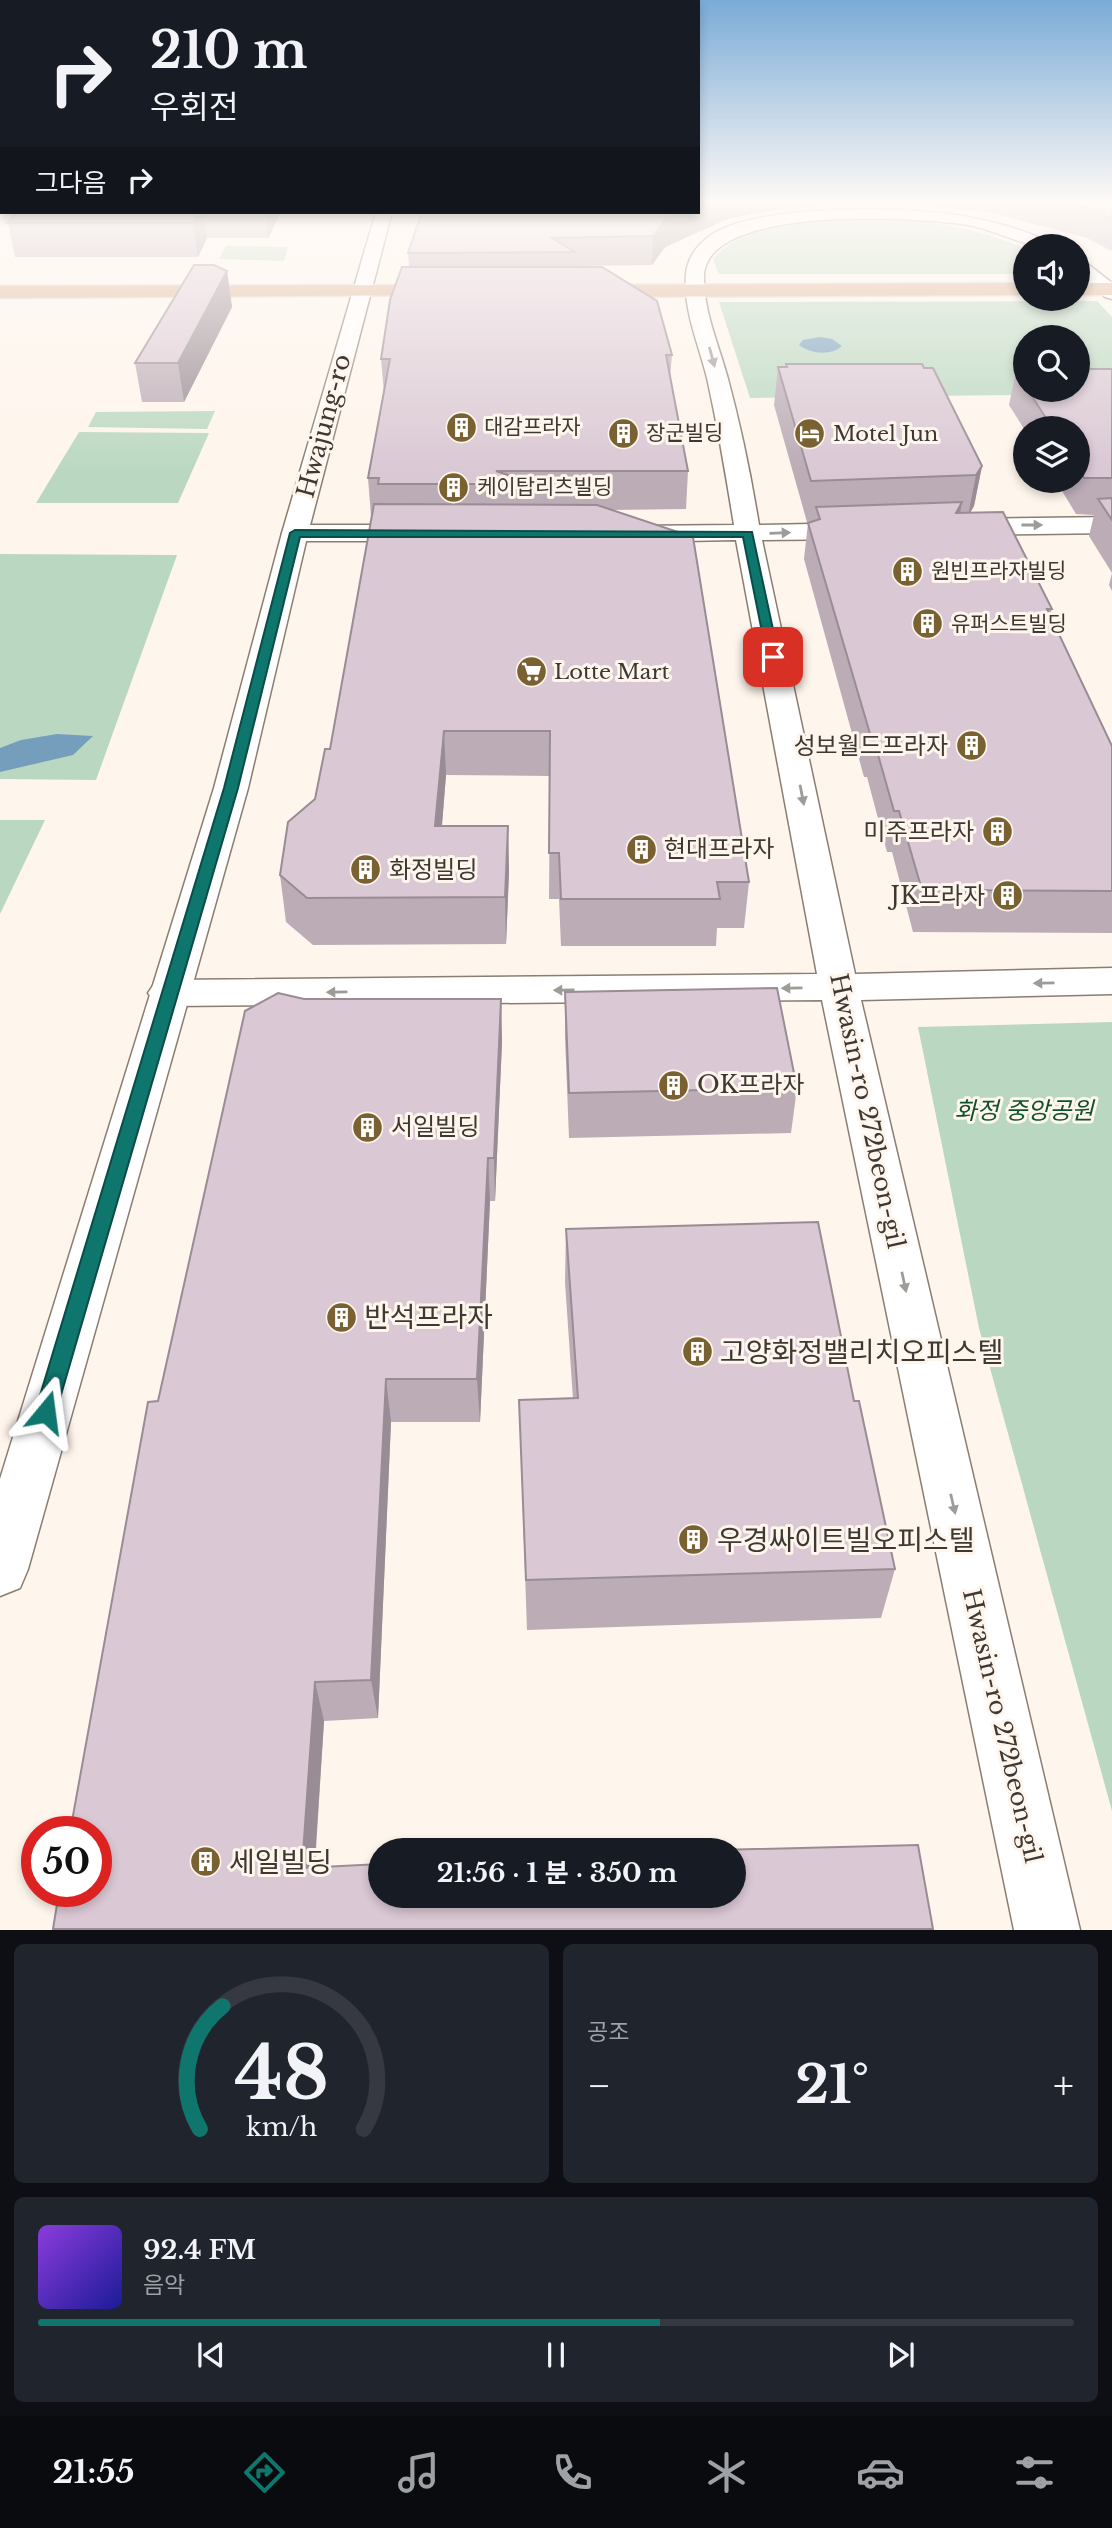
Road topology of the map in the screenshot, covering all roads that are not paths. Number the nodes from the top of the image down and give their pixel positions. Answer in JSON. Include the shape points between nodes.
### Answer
{"nodes":[{"id":1,"x":340,"y":291,"type":"edge"},
{"id":2,"x":364,"y":291,"type":"edge"},
{"id":3,"x":695,"y":291,"type":"edge"},
{"id":4,"x":0,"y":292,"type":"edge"},
{"id":5,"x":1112,"y":525,"type":"edge"},
{"id":6,"x":940,"y":528,"type":"edge"},
{"id":7,"x":885,"y":530,"type":"edge"},
{"id":8,"x":295,"y":533,"type":"junction"},
{"id":9,"x":453,"y":534,"type":"edge"},
{"id":10,"x":606,"y":534,"type":"edge"},
{"id":11,"x":748,"y":534,"type":"junction"},
{"id":12,"x":1112,"y":981,"type":"edge"},
{"id":13,"x":838,"y":987,"type":"junction"},
{"id":14,"x":168,"y":993,"type":"junction"},
{"id":15,"x":0,"y":1569,"type":"edge"},
{"id":16,"x":1047,"y":1930,"type":"edge"}],
"edges":[{"from":1,"to":4,"type":"main road"},
{"from":2,"to":8,"type":"street","name":"Hwajung-ro"},
{"from":3,"to":11,"type":"street","name":"Hwasin-ro 272beon-gil","one_way":true,"via":[[718,378]]},
{"from":6,"to":5,"type":"street","one_way":true},
{"from":11,"to":7,"type":"street","one_way":true},
{"from":8,"to":9,"type":"street"},
{"from":8,"to":14,"type":"street","name":"Hwajung-ro","via":[[231,788]]},
{"from":10,"to":11,"type":"street"},
{"from":11,"to":13,"type":"street","name":"Hwasin-ro 272beon-gil","one_way":true},
{"from":12,"to":13,"type":"street","one_way":true},
{"from":13,"to":14,"type":"street","one_way":true},
{"from":13,"to":16,"type":"street","name":"Hwasin-ro 272beon-gil","one_way":true},
{"from":14,"to":15,"type":"street","name":"Hwajung-ro"}]}
